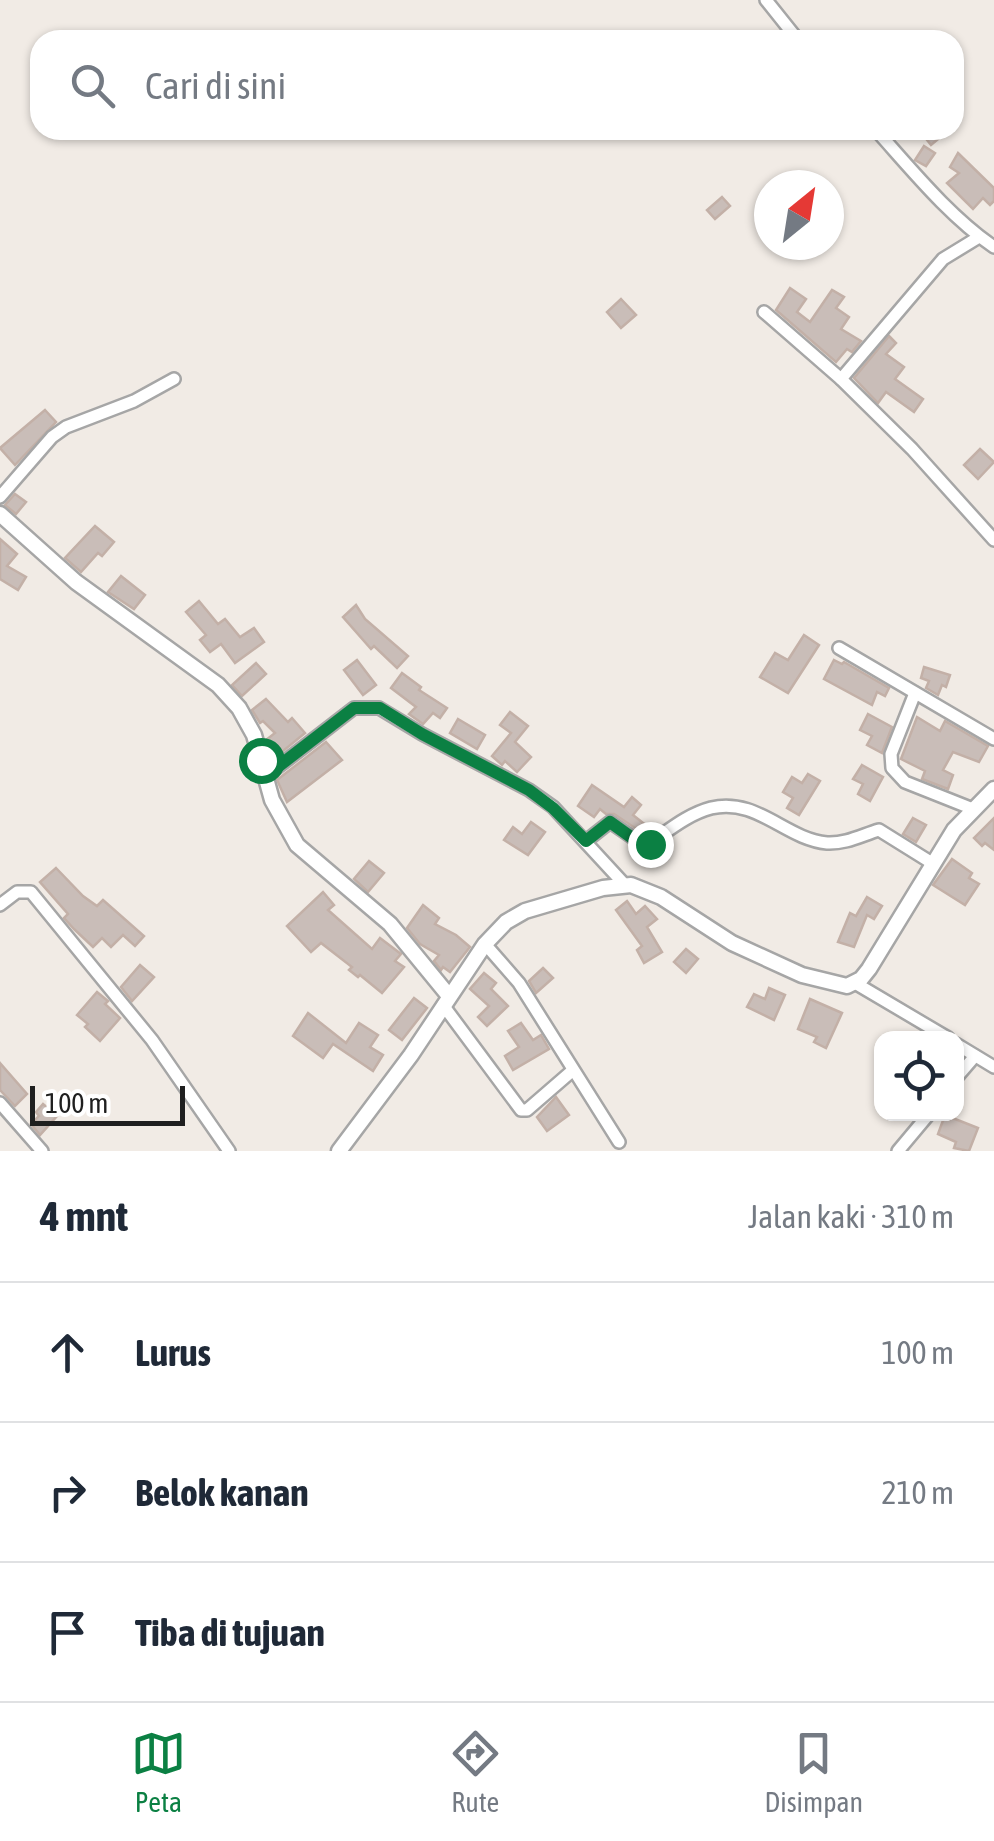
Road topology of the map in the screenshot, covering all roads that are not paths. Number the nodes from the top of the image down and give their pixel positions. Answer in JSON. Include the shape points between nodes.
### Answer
{"nodes":[{"id":1,"x":766,"y":0,"type":"edge"},
{"id":2,"x":790,"y":30,"type":"edge"},
{"id":3,"x":886,"y":140,"type":"edge"},
{"id":4,"x":979,"y":236,"type":"junction"},
{"id":5,"x":994,"y":246,"type":"edge"},
{"id":6,"x":764,"y":312,"type":"dead end"},
{"id":7,"x":174,"y":379,"type":"dead end"},
{"id":8,"x":841,"y":379,"type":"junction"},
{"id":9,"x":0,"y":497,"type":"edge"},
{"id":10,"x":0,"y":514,"type":"edge"},
{"id":11,"x":994,"y":540,"type":"edge"},
{"id":12,"x":839,"y":648,"type":"dead end"},
{"id":13,"x":915,"y":693,"type":"junction"},
{"id":14,"x":994,"y":739,"type":"edge"},
{"id":15,"x":266,"y":776,"type":"junction"},
{"id":16,"x":993,"y":792,"type":"edge"},
{"id":17,"x":973,"y":809,"type":"junction"},
{"id":18,"x":586,"y":841,"type":"junction"},
{"id":19,"x":932,"y":862,"type":"junction"},
{"id":20,"x":626,"y":885,"type":"junction"},
{"id":21,"x":0,"y":904,"type":"edge"},
{"id":22,"x":485,"y":944,"type":"junction"},
{"id":23,"x":855,"y":984,"type":"junction"},
{"id":24,"x":446,"y":1001,"type":"junction"},
{"id":25,"x":936,"y":1031,"type":"edge"},
{"id":26,"x":964,"y":1049,"type":"edge"},
{"id":27,"x":974,"y":1056,"type":"junction"},
{"id":28,"x":994,"y":1067,"type":"edge"},
{"id":29,"x":964,"y":1068,"type":"edge"},
{"id":30,"x":572,"y":1071,"type":"junction"},
{"id":31,"x":0,"y":1103,"type":"edge"},
{"id":32,"x":923,"y":1121,"type":"edge"},
{"id":33,"x":619,"y":1142,"type":"dead end"},
{"id":34,"x":42,"y":1151,"type":"edge"},
{"id":35,"x":229,"y":1151,"type":"edge"},
{"id":36,"x":338,"y":1151,"type":"edge"},
{"id":37,"x":898,"y":1151,"type":"edge"}],
"edges":[{"from":1,"to":2,"type":"street"},
{"from":3,"to":4,"type":"street"},
{"from":4,"to":5,"type":"street"},
{"from":4,"to":8,"type":"street","via":[[943,259]]},
{"from":6,"to":8,"type":"street"},
{"from":7,"to":9,"type":"street","via":[[66,427]]},
{"from":8,"to":11,"type":"street"},
{"from":10,"to":15,"type":"street","via":[[76,582],[218,685],[254,735]]},
{"from":12,"to":13,"type":"street"},
{"from":13,"to":14,"type":"street"},
{"from":13,"to":17,"type":"street","via":[[891,754],[892,768],[905,782]]},
{"from":15,"to":18,"type":"street","via":[[354,708],[380,708],[529,790]]},
{"from":15,"to":24,"type":"street","via":[[297,845],[390,924]]},
{"from":16,"to":17,"type":"street"},
{"from":17,"to":19,"type":"street"},
{"from":18,"to":19,"type":"street","via":[[610,822],[645,846],[674,825],[722,806],[759,812],[828,843],[879,830]]},
{"from":18,"to":20,"type":"street"},
{"from":19,"to":23,"type":"street"},
{"from":20,"to":22,"type":"street","via":[[526,911]]},
{"from":20,"to":23,"type":"street","via":[[651,892],[732,943],[802,975]]},
{"from":21,"to":35,"type":"street","via":[[17,892],[31,892],[152,1040]]},
{"from":22,"to":24,"type":"street"},
{"from":22,"to":30,"type":"street","via":[[518,983]]},
{"from":23,"to":25,"type":"street"},
{"from":24,"to":30,"type":"street","via":[[519,1109],[527,1110]]},
{"from":24,"to":36,"type":"street"},
{"from":26,"to":27,"type":"street"},
{"from":27,"to":28,"type":"street"},
{"from":27,"to":29,"type":"street"},
{"from":30,"to":33,"type":"street"},
{"from":31,"to":34,"type":"street"},
{"from":32,"to":37,"type":"street"}]}
